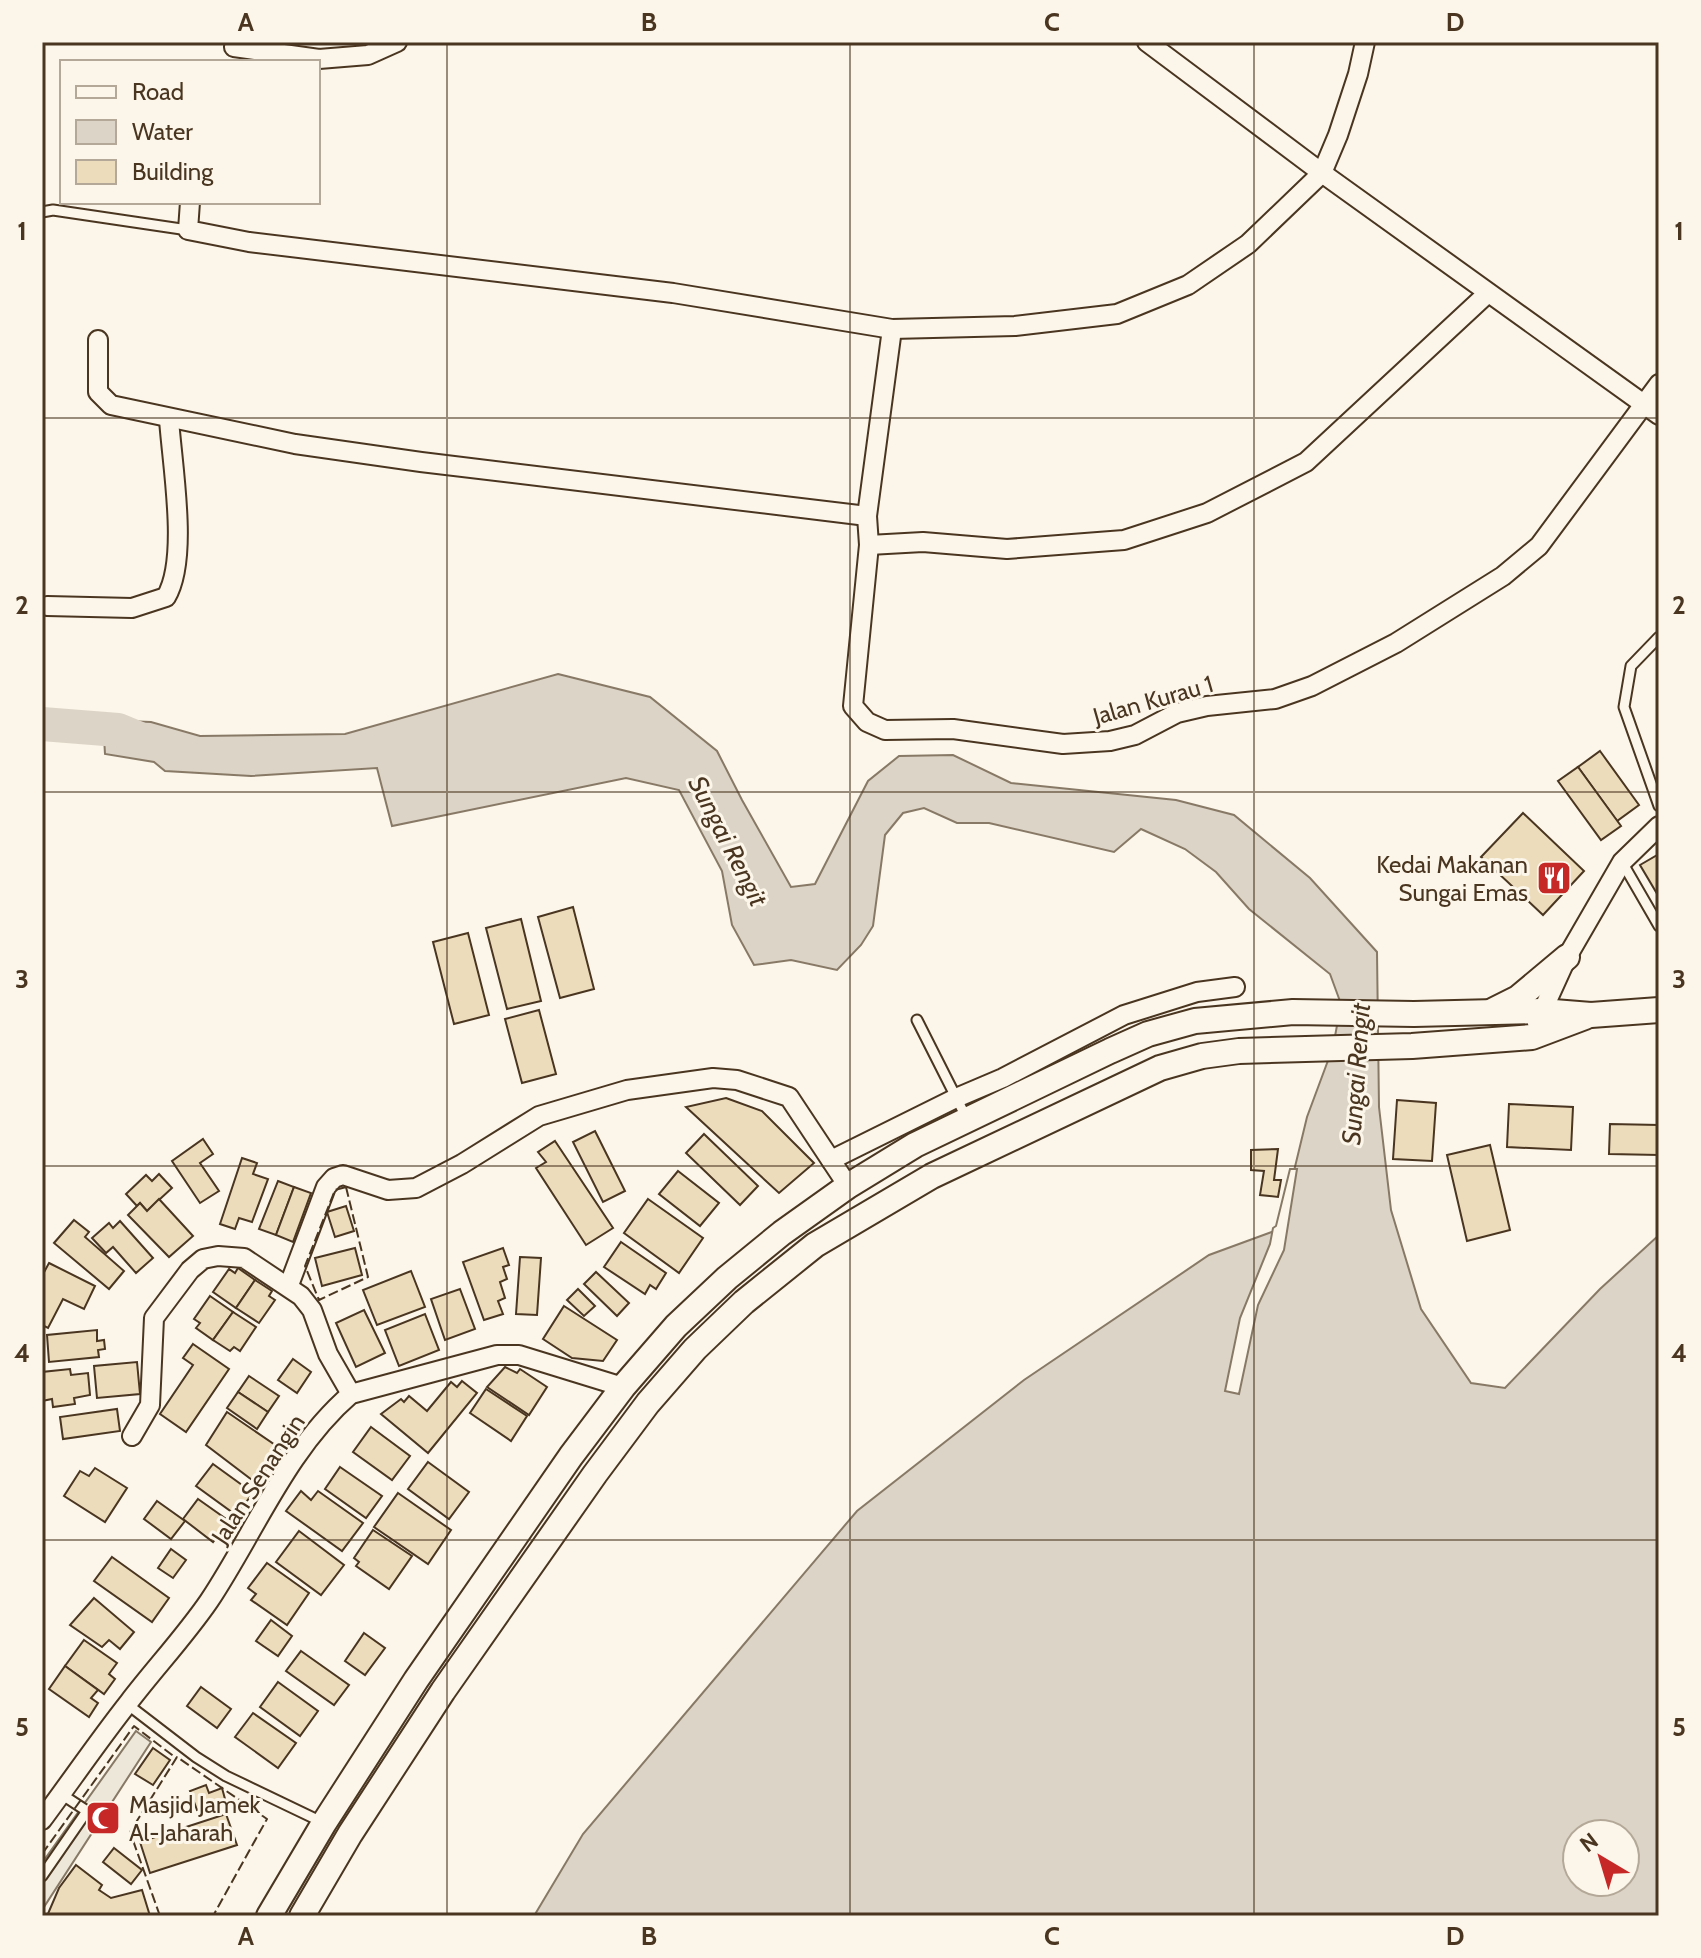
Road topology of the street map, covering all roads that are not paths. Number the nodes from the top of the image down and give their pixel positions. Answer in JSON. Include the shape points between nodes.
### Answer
{"nodes":[{"id":1,"x":397,"y":42,"type":"edge"},
{"id":2,"x":1147,"y":42,"type":"edge"},
{"id":3,"x":1365,"y":42,"type":"edge"},
{"id":4,"x":233,"y":50,"type":"edge"},
{"id":5,"x":1322,"y":173,"type":"junction"},
{"id":6,"x":190,"y":204,"type":"edge"},
{"id":7,"x":42,"y":212,"type":"edge"},
{"id":8,"x":188,"y":230,"type":"junction"},
{"id":9,"x":1488,"y":293,"type":"junction"},
{"id":10,"x":892,"y":329,"type":"junction"},
{"id":11,"x":98,"y":340,"type":"dead end"},
{"id":12,"x":1659,"y":384,"type":"edge"},
{"id":13,"x":1652,"y":410,"type":"edge"},
{"id":14,"x":169,"y":419,"type":"junction"},
{"id":15,"x":867,"y":516,"type":"junction"},
{"id":16,"x":869,"y":545,"type":"junction"},
{"id":17,"x":47,"y":606,"type":"dead end"},
{"id":18,"x":1659,"y":637,"type":"edge"},
{"id":19,"x":1659,"y":806,"type":"edge"},
{"id":20,"x":1659,"y":826,"type":"edge"},
{"id":21,"x":1622,"y":862,"type":"junction"},
{"id":22,"x":1659,"y":926,"type":"edge"},
{"id":23,"x":1567,"y":957,"type":"junction"},
{"id":24,"x":1235,"y":987,"type":"dead end"},
{"id":25,"x":1659,"y":1010,"type":"edge"},
{"id":26,"x":1541,"y":1011,"type":"junction"},
{"id":27,"x":1489,"y":1013,"type":"junction"},
{"id":28,"x":1591,"y":1015,"type":"junction"},
{"id":29,"x":917,"y":1020,"type":"dead end"},
{"id":30,"x":1532,"y":1037,"type":"junction"},
{"id":31,"x":961,"y":1109,"type":"junction"},
{"id":32,"x":831,"y":1160,"type":"junction"},
{"id":33,"x":848,"y":1186,"type":"junction"},
{"id":34,"x":289,"y":1285,"type":"junction"},
{"id":35,"x":623,"y":1387,"type":"junction"},
{"id":36,"x":351,"y":1394,"type":"junction"},
{"id":37,"x":132,"y":1436,"type":"dead end"},
{"id":38,"x":127,"y":1704,"type":"junction"},
{"id":39,"x":61,"y":1794,"type":"junction"},
{"id":40,"x":42,"y":1820,"type":"edge"},
{"id":41,"x":324,"y":1823,"type":"junction"},
{"id":42,"x":42,"y":1876,"type":"edge"},
{"id":43,"x":269,"y":1916,"type":"edge"},
{"id":44,"x":302,"y":1916,"type":"edge"}],
"edges":[{"from":1,"to":4,"type":"street","via":[[368,55],[319,59]]},
{"from":2,"to":5,"type":"street"},
{"from":3,"to":5,"type":"street"},
{"from":5,"to":9,"type":"street"},
{"from":5,"to":10,"type":"street","via":[[1248,244],[1188,285],[1117,314],[1015,326]]},
{"from":6,"to":8,"type":"street"},
{"from":7,"to":8,"type":"lane"},
{"from":8,"to":10,"type":"street","via":[[249,242],[673,293]]},
{"from":9,"to":13,"type":"street"},
{"from":9,"to":16,"type":"street","via":[[1306,462],[1207,513],[1124,540],[1007,549],[923,542]]},
{"from":10,"to":15,"type":"street","name":"Jalan Kurau 1"},
{"from":11,"to":14,"type":"street","via":[[102,399]]},
{"from":12,"to":13,"type":"street","name":"Jalan Kurau 1"},
{"from":13,"to":16,"type":"street","name":"Jalan Kurau 1","via":[[1539,546],[1503,576],[1396,643],[1275,699],[1177,713],[1135,735],[1110,741],[1063,744],[953,729],[885,730],[867,722],[853,706]]},
{"from":14,"to":15,"type":"street","via":[[421,462]]},
{"from":14,"to":17,"type":"street","via":[[178,542],[174,584],[166,597],[132,608]]},
{"from":15,"to":16,"type":"street","name":"Jalan Kurau 1"},
{"from":18,"to":19,"type":"lane","via":[[1631,666],[1624,707]]},
{"from":20,"to":21,"type":"street"},
{"from":21,"to":22,"type":"lane"},
{"from":21,"to":23,"type":"street"},
{"from":23,"to":26,"type":"street"},
{"from":23,"to":27,"type":"main road","via":[[1518,998]]},
{"from":24,"to":31,"type":"street","via":[[1197,992],[1124,1015],[1003,1078]]},
{"from":25,"to":28,"type":"main road"},
{"from":26,"to":27,"type":"main road"},
{"from":26,"to":28,"type":"main road"},
{"from":26,"to":30,"type":"street"},
{"from":27,"to":31,"type":"main road","via":[[1293,1012],[1195,1021],[1148,1034]]},
{"from":28,"to":30,"type":"main road"},
{"from":29,"to":31,"type":"lane"},
{"from":30,"to":44,"type":"main road","via":[[1295,1048],[1202,1056],[1160,1068],[932,1176],[815,1245],[744,1302],[648,1403],[443,1691]]},
{"from":31,"to":32,"type":"street"},
{"from":31,"to":33,"type":"main road"},
{"from":32,"to":33,"type":"street"},
{"from":32,"to":34,"type":"street","via":[[789,1097],[754,1084],[713,1078],[627,1090],[539,1116],[416,1188],[388,1190],[343,1175],[334,1178]]},
{"from":33,"to":35,"type":"main road","via":[[727,1278]]},
{"from":34,"to":36,"type":"street","via":[[312,1310],[328,1354]]},
{"from":34,"to":37,"type":"street","via":[[244,1258],[231,1256],[203,1259],[190,1270],[154,1318],[150,1405]]},
{"from":35,"to":36,"type":"street","name":"Jalan Senangin","via":[[519,1355],[497,1355]]},
{"from":35,"to":41,"type":"main road","via":[[416,1680]]},
{"from":36,"to":38,"type":"street","name":"Jalan Senangin","via":[[310,1438],[208,1602]]},
{"from":38,"to":39,"type":"street","name":"Jalan Senangin"},
{"from":38,"to":41,"type":"lane","via":[[226,1776]]},
{"from":39,"to":40,"type":"street","name":"Jalan Senangin"},
{"from":39,"to":42,"type":"lane","via":[[87,1811]]},
{"from":41,"to":43,"type":"main road"}]}
